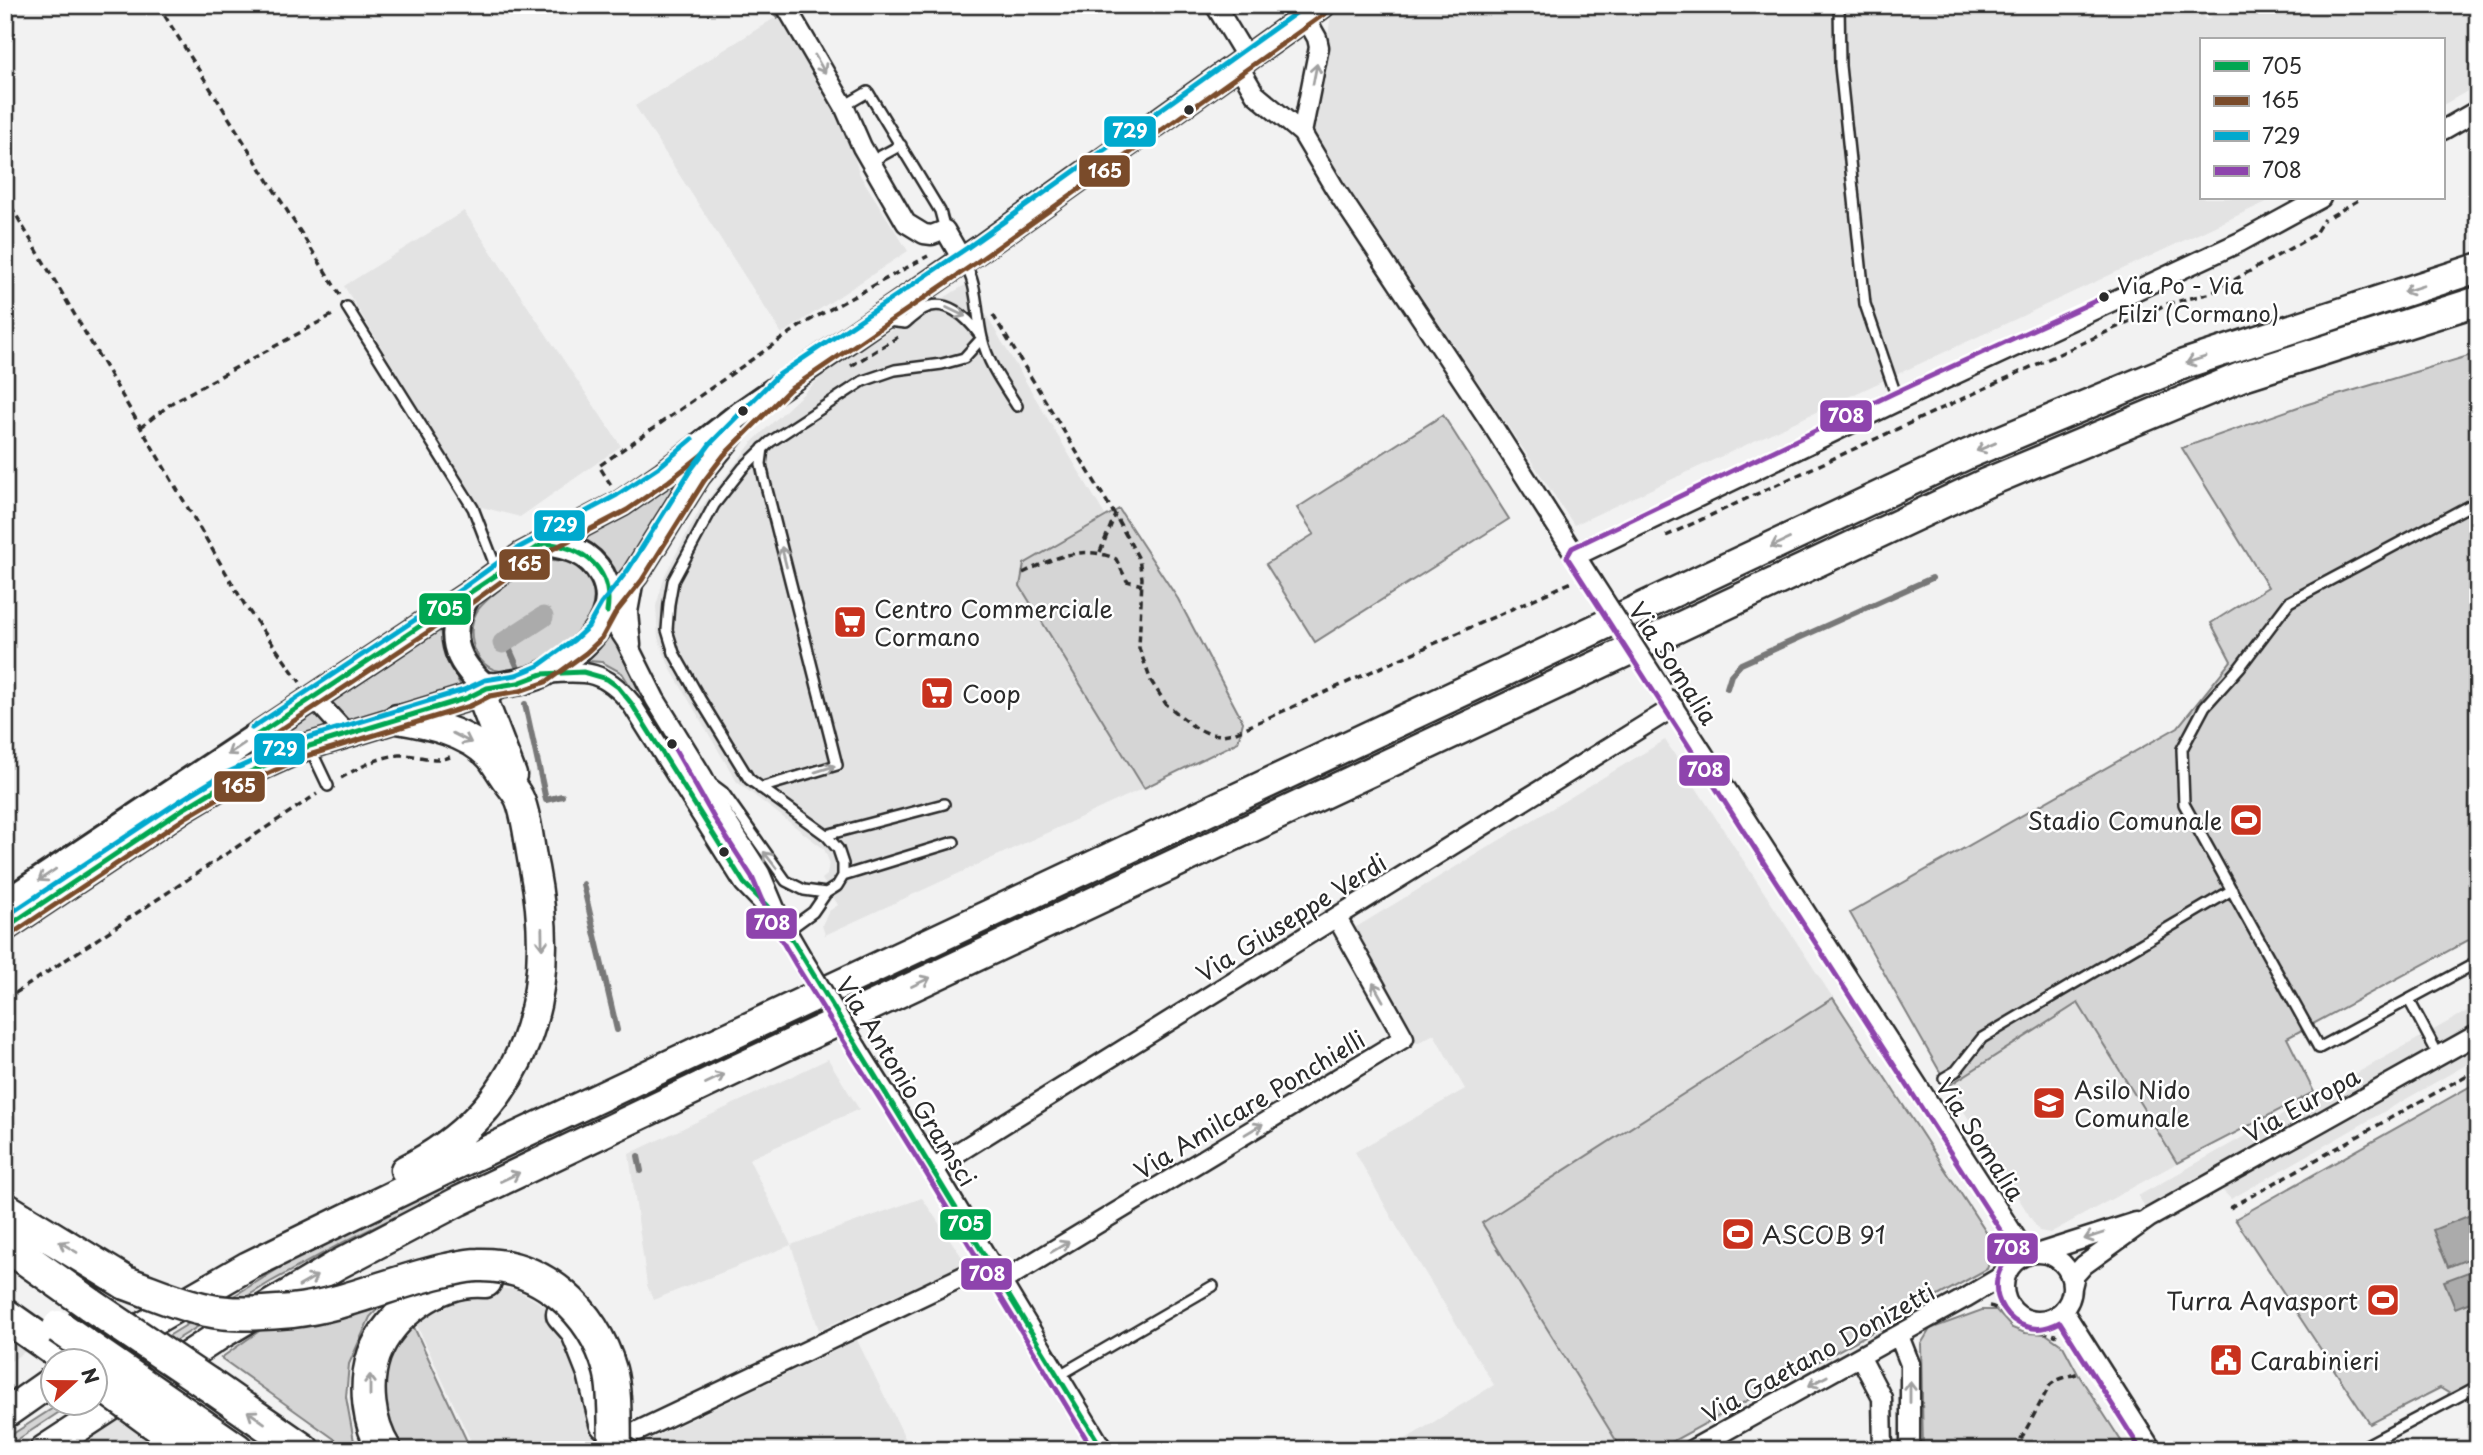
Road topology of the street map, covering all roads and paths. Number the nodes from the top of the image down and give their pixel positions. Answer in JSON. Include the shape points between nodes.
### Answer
{"nodes":[{"id":1,"x":158,"y":5,"type":"edge"},
{"id":2,"x":785,"y":5,"type":"edge"},
{"id":3,"x":1215,"y":5,"type":"edge"},
{"id":4,"x":1839,"y":5,"type":"edge"},
{"id":5,"x":1314,"y":11,"type":"edge"},
{"id":6,"x":1243,"y":61,"type":"junction"},
{"id":7,"x":844,"y":106,"type":"junction"},
{"id":8,"x":2478,"y":110,"type":"edge"},
{"id":9,"x":2444,"y":129,"type":"edge"},
{"id":10,"x":1302,"y":133,"type":"junction"},
{"id":11,"x":901,"y":145,"type":"junction"},
{"id":12,"x":870,"y":162,"type":"junction"},
{"id":13,"x":5,"y":196,"type":"edge"},
{"id":14,"x":2317,"y":200,"type":"edge"},
{"id":15,"x":2357,"y":200,"type":"edge"},
{"id":16,"x":939,"y":233,"type":"junction"},
{"id":17,"x":963,"y":261,"type":"junction"},
{"id":18,"x":2478,"y":268,"type":"edge"},
{"id":19,"x":2478,"y":301,"type":"edge"},
{"id":20,"x":988,"y":306,"type":"dead end"},
{"id":21,"x":347,"y":307,"type":"junction"},
{"id":22,"x":876,"y":320,"type":"junction"},
{"id":23,"x":982,"y":338,"type":"junction"},
{"id":24,"x":783,"y":383,"type":"junction"},
{"id":25,"x":1898,"y":401,"type":"junction"},
{"id":26,"x":1017,"y":406,"type":"dead end"},
{"id":27,"x":140,"y":428,"type":"junction"},
{"id":28,"x":763,"y":448,"type":"junction"},
{"id":29,"x":2478,"y":501,"type":"edge"},
{"id":30,"x":622,"y":503,"type":"junction"},
{"id":31,"x":1115,"y":515,"type":"junction"},
{"id":32,"x":1660,"y":538,"type":"dead end"},
{"id":33,"x":544,"y":543,"type":"junction"},
{"id":34,"x":1100,"y":553,"type":"junction"},
{"id":35,"x":1576,"y":556,"type":"junction"},
{"id":36,"x":1023,"y":573,"type":"dead end"},
{"id":37,"x":635,"y":575,"type":"junction"},
{"id":38,"x":494,"y":576,"type":"junction"},
{"id":39,"x":1567,"y":584,"type":"dead end"},
{"id":40,"x":1142,"y":585,"type":"junction"},
{"id":41,"x":468,"y":595,"type":"junction"},
{"id":42,"x":608,"y":611,"type":"junction"},
{"id":43,"x":634,"y":659,"type":"junction"},
{"id":44,"x":542,"y":674,"type":"junction"},
{"id":45,"x":489,"y":688,"type":"junction"},
{"id":46,"x":313,"y":697,"type":"junction"},
{"id":47,"x":1674,"y":707,"type":"junction"},
{"id":48,"x":397,"y":719,"type":"junction"},
{"id":49,"x":346,"y":734,"type":"junction"},
{"id":50,"x":309,"y":746,"type":"junction"},
{"id":51,"x":454,"y":753,"type":"dead end"},
{"id":52,"x":703,"y":777,"type":"junction"},
{"id":53,"x":328,"y":786,"type":"junction"},
{"id":54,"x":760,"y":788,"type":"junction"},
{"id":55,"x":520,"y":799,"type":"junction"},
{"id":56,"x":944,"y":804,"type":"dead end"},
{"id":57,"x":826,"y":835,"type":"junction"},
{"id":58,"x":954,"y":842,"type":"dead end"},
{"id":59,"x":843,"y":876,"type":"junction"},
{"id":60,"x":2232,"y":890,"type":"junction"},
{"id":61,"x":826,"y":893,"type":"junction"},
{"id":62,"x":1336,"y":918,"type":"junction"},
{"id":63,"x":8,"y":919,"type":"edge"},
{"id":64,"x":783,"y":924,"type":"junction"},
{"id":65,"x":2478,"y":962,"type":"edge"},
{"id":66,"x":5,"y":1000,"type":"edge"},
{"id":67,"x":2409,"y":1000,"type":"junction"},
{"id":68,"x":2478,"y":1034,"type":"edge"},
{"id":69,"x":2439,"y":1056,"type":"junction"},
{"id":70,"x":2478,"y":1069,"type":"edge"},
{"id":71,"x":1944,"y":1078,"type":"dead end"},
{"id":72,"x":933,"y":1168,"type":"junction"},
{"id":73,"x":2230,"y":1208,"type":"dead end"},
{"id":74,"x":5,"y":1209,"type":"edge"},
{"id":75,"x":2149,"y":1218,"type":"junction"},
{"id":76,"x":5,"y":1244,"type":"edge"},
{"id":77,"x":283,"y":1249,"type":"junction"},
{"id":78,"x":2026,"y":1257,"type":"junction"},
{"id":79,"x":991,"y":1263,"type":"junction"},
{"id":80,"x":1001,"y":1282,"type":"junction"},
{"id":81,"x":1213,"y":1286,"type":"dead end"},
{"id":82,"x":2072,"y":1287,"type":"junction"},
{"id":83,"x":5,"y":1292,"type":"edge"},
{"id":84,"x":1967,"y":1297,"type":"junction"},
{"id":85,"x":2014,"y":1309,"type":"junction"},
{"id":86,"x":2063,"y":1310,"type":"junction"},
{"id":87,"x":5,"y":1315,"type":"edge"},
{"id":88,"x":50,"y":1334,"type":"junction"},
{"id":89,"x":1899,"y":1336,"type":"junction"},
{"id":90,"x":2058,"y":1336,"type":"dead end"},
{"id":91,"x":59,"y":1346,"type":"edge"},
{"id":92,"x":108,"y":1346,"type":"edge"},
{"id":93,"x":1861,"y":1358,"type":"junction"},
{"id":94,"x":2076,"y":1364,"type":"dead end"},
{"id":95,"x":1058,"y":1376,"type":"junction"},
{"id":96,"x":108,"y":1386,"type":"edge"},
{"id":97,"x":2478,"y":1386,"type":"edge"},
{"id":98,"x":38,"y":1391,"type":"edge"},
{"id":99,"x":5,"y":1414,"type":"edge"},
{"id":100,"x":164,"y":1415,"type":"junction"},
{"id":101,"x":622,"y":1444,"type":"edge"},
{"id":102,"x":44,"y":1450,"type":"edge"},
{"id":103,"x":192,"y":1450,"type":"edge"},
{"id":104,"x":237,"y":1450,"type":"edge"},
{"id":105,"x":303,"y":1450,"type":"edge"},
{"id":106,"x":385,"y":1450,"type":"edge"},
{"id":107,"x":1103,"y":1450,"type":"edge"},
{"id":108,"x":1691,"y":1450,"type":"edge"},
{"id":109,"x":1883,"y":1450,"type":"edge"},
{"id":110,"x":1910,"y":1450,"type":"edge"},
{"id":111,"x":2015,"y":1450,"type":"edge"},
{"id":112,"x":2152,"y":1450,"type":"edge"},
{"id":113,"x":2357,"y":1450,"type":"edge"}],
"edges":[{"from":1,"to":21,"type":"path"},
{"from":2,"to":7,"type":"street","one_way":true},
{"from":3,"to":6,"type":"street","name":"Via Somalia"},
{"from":4,"to":25,"type":"lane","via":[[1840,66],[1865,304]]},
{"from":5,"to":6,"type":"main road"},
{"from":10,"to":5,"type":"street","one_way":true,"via":[[1319,47]]},
{"from":6,"to":10,"type":"street","name":"Via Somalia","via":[[1255,94]]},
{"from":6,"to":17,"type":"main road"},
{"from":7,"to":11,"type":"lane","via":[[868,92]]},
{"from":7,"to":12,"type":"street"},
{"from":8,"to":9,"type":"street"},
{"from":10,"to":35,"type":"street","name":"Via Somalia"},
{"from":11,"to":12,"type":"lane"},
{"from":11,"to":16,"type":"lane","via":[[940,211]]},
{"from":12,"to":16,"type":"street","via":[[906,223],[914,230]]},
{"from":13,"to":27,"type":"path"},
{"from":14,"to":25,"type":"street","via":[[2240,242]]},
{"from":15,"to":32,"type":"path","via":[[2322,220],[2315,235],[2211,293],[2167,304]]},
{"from":16,"to":17,"type":"street"},
{"from":16,"to":30,"type":"path","via":[[934,252],[803,324],[599,466]]},
{"from":17,"to":22,"type":"main road"},
{"from":17,"to":23,"type":"lane","via":[[971,273]]},
{"from":18,"to":77,"type":"highway","one_way":true,"via":[[2184,364],[1968,454]]},
{"from":102,"to":19,"type":"highway","one_way":true,"via":[[326,1271],[459,1201],[739,1068],[1986,483],[2243,376]]},
{"from":20,"to":31,"type":"path"},
{"from":21,"to":27,"type":"path","via":[[173,402]]},
{"from":21,"to":38,"type":"lane","via":[[473,508],[493,560]]},
{"from":22,"to":23,"type":"lane","one_way":true,"via":[[905,323],[925,308],[941,305],[968,318]]},
{"from":22,"to":24,"type":"main road"},
{"from":23,"to":26,"type":"lane","via":[[988,361]]},
{"from":23,"to":28,"type":"lane","via":[[964,358],[895,370],[863,381]]},
{"from":24,"to":30,"type":"main road"},
{"from":24,"to":37,"type":"main road","via":[[717,449]]},
{"from":25,"to":35,"type":"street"},
{"from":27,"to":46,"type":"path","via":[[246,607]]},
{"from":28,"to":54,"type":"lane","via":[[714,505],[692,544],[673,581],[667,630],[674,653],[700,699],[748,779]]},
{"from":54,"to":28,"type":"lane","one_way":true,"via":[[837,765],[764,478]]},
{"from":29,"to":60,"type":"lane","via":[[2289,602],[2205,706],[2182,749],[2184,804]]},
{"from":30,"to":33,"type":"main road"},
{"from":31,"to":34,"type":"path"},
{"from":31,"to":40,"type":"path","via":[[1139,559]]},
{"from":33,"to":38,"type":"main road"},
{"from":33,"to":42,"type":"main road","via":[[563,545],[588,558],[605,581]]},
{"from":34,"to":36,"type":"path","via":[[1050,559]]},
{"from":34,"to":40,"type":"path","via":[[1116,559],[1127,581]]},
{"from":35,"to":47,"type":"street","name":"Via Somalia","bridge":true},
{"from":37,"to":42,"type":"main road"},
{"from":37,"to":43,"type":"street","name":"Via Antonio Gramsci","via":[[628,612]]},
{"from":38,"to":41,"type":"main road"},
{"from":39,"to":40,"type":"path","via":[[1222,736],[1194,727],[1166,704],[1150,681],[1139,648]]},
{"from":41,"to":45,"type":"main road","via":[[458,612],[457,645],[463,664]]},
{"from":41,"to":46,"type":"main road"},
{"from":42,"to":43,"type":"street","name":"Via Antonio Gramsci"},
{"from":42,"to":44,"type":"main road","via":[[580,647]]},
{"from":43,"to":52,"type":"street","name":"Via Antonio Gramsci"},
{"from":44,"to":45,"type":"main road"},
{"from":44,"to":64,"type":"street","name":"Via Antonio Gramsci","via":[[594,674],[618,687],[744,883]]},
{"from":45,"to":48,"type":"main road"},
{"from":45,"to":55,"type":"highway","via":[[485,709]]},
{"from":46,"to":49,"type":"street"},
{"from":46,"to":63,"type":"main road","one_way":true},
{"from":47,"to":62,"type":"street","name":"Via Giuseppe Verdi"},
{"from":47,"to":78,"type":"street","name":"Via Somalia"},
{"from":48,"to":49,"type":"main road"},
{"from":48,"to":55,"type":"highway","one_way":true,"via":[[432,725],[464,738],[489,755]]},
{"from":49,"to":50,"type":"main road"},
{"from":50,"to":53,"type":"lane"},
{"from":50,"to":63,"type":"main road","via":[[228,782]]},
{"from":51,"to":53,"type":"path","via":[[442,760],[383,758]]},
{"from":61,"to":52,"type":"lane","one_way":true,"via":[[786,881],[723,792]]},
{"from":52,"to":64,"type":"street","name":"Via Antonio Gramsci","via":[[760,873]]},
{"from":53,"to":66,"type":"path"},
{"from":54,"to":57,"type":"lane"},
{"from":55,"to":77,"type":"highway","one_way":true,"via":[[541,906],[542,951],[540,992],[512,1071],[490,1105],[453,1142],[342,1206]]},
{"from":56,"to":57,"type":"lane"},
{"from":57,"to":59,"type":"lane","via":[[838,849]]},
{"from":58,"to":59,"type":"lane"},
{"from":59,"to":61,"type":"lane"},
{"from":60,"to":67,"type":"lane","via":[[2319,1048]]},
{"from":60,"to":71,"type":"lane","via":[[1982,1038],[1956,1071]]},
{"from":61,"to":64,"type":"lane","via":[[813,912]]},
{"from":62,"to":72,"type":"street","name":"Via Giuseppe Verdi"},
{"from":80,"to":62,"type":"street","name":"Via Amilcare Ponchielli","one_way":true,"via":[[1404,1038]]},
{"from":64,"to":72,"type":"street","name":"Via Antonio Gramsci","bridge":true},
{"from":65,"to":67,"type":"lane"},
{"from":67,"to":69,"type":"lane"},
{"from":68,"to":69,"type":"street","name":"Via Europa"},
{"from":69,"to":75,"type":"street","name":"Via Europa"},
{"from":70,"to":73,"type":"path"},
{"from":72,"to":79,"type":"street","name":"Via Antonio Gramsci"},
{"from":101,"to":74,"type":"highway","one_way":true,"bridge":true,"via":[[611,1373],[591,1324],[568,1299],[542,1281],[510,1269],[479,1265],[445,1270],[324,1306],[293,1311],[206,1310],[126,1283]]},
{"from":75,"to":78,"type":"street","name":"Via Europa","one_way":true},
{"from":75,"to":82,"type":"street","name":"Via Europa","via":[[2084,1265]]},
{"from":105,"to":76,"type":"highway","one_way":true,"bridge":true},
{"from":77,"to":92,"type":"highway"},
{"from":78,"to":82,"type":"street","via":[[2052,1256],[2062,1262]]},
{"from":78,"to":84,"type":"street","name":"Via Gaetano Donizetti"},
{"from":78,"to":85,"type":"street","via":[[2007,1274],[2006,1296]]},
{"from":79,"to":80,"type":"street","name":"Via Antonio Gramsci"},
{"from":79,"to":101,"type":"street"},
{"from":80,"to":95,"type":"street","name":"Via Antonio Gramsci"},
{"from":81,"to":95,"type":"lane"},
{"from":82,"to":86,"type":"street"},
{"from":83,"to":88,"type":"highway"},
{"from":84,"to":85,"type":"street","name":"Via Gaetano Donizetti","via":[[1991,1296]]},
{"from":84,"to":89,"type":"street","name":"Via Gaetano Donizetti"},
{"from":84,"to":90,"type":"path","via":[[1973,1309],[1996,1307],[2021,1328]]},
{"from":85,"to":86,"type":"street","via":[[2039,1320]]},
{"from":86,"to":112,"type":"street"},
{"from":87,"to":88,"type":"highway"},
{"from":88,"to":91,"type":"highway"},
{"from":88,"to":100,"type":"highway","bridge":true},
{"from":89,"to":93,"type":"street","name":"Via Gaetano Donizetti"},
{"from":110,"to":89,"type":"street","one_way":true,"via":[[1910,1364]]},
{"from":93,"to":108,"type":"street","name":"Via Gaetano Donizetti","one_way":true},
{"from":93,"to":109,"type":"street","via":[[1882,1398]]},
{"from":94,"to":111,"type":"path","via":[[2081,1373],[2058,1378],[2050,1385]]},
{"from":95,"to":107,"type":"street","name":"Via Antonio Gramsci"},
{"from":96,"to":100,"type":"highway","bridge":true},
{"from":97,"to":113,"type":"lane"},
{"from":98,"to":99,"type":"highway"},
{"from":100,"to":103,"type":"highway"},
{"from":100,"to":104,"type":"highway"},
{"from":106,"to":101,"type":"highway","one_way":true,"via":[[376,1437],[370,1408],[369,1377],[375,1354],[388,1333],[424,1296],[447,1285],[478,1280],[505,1282],[534,1292],[578,1330]]}]}
